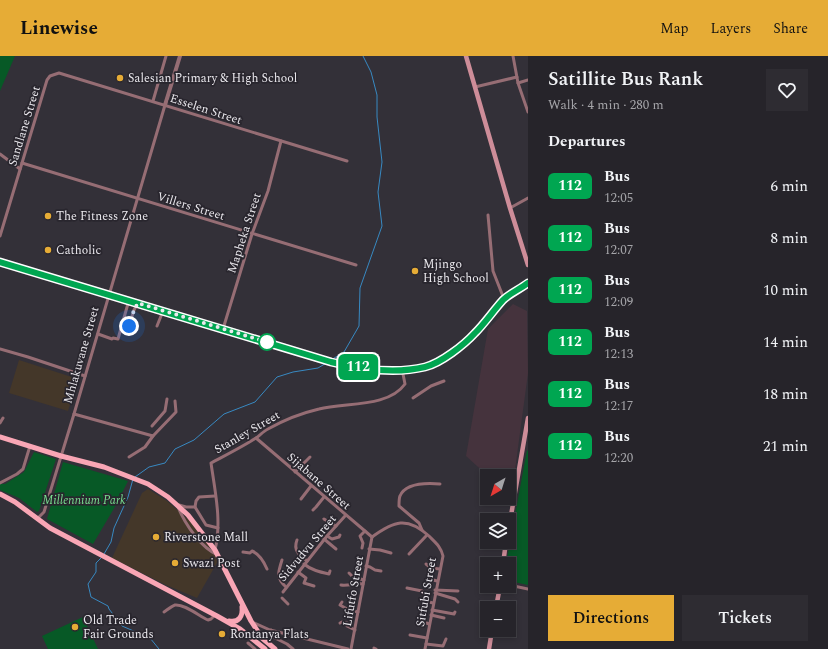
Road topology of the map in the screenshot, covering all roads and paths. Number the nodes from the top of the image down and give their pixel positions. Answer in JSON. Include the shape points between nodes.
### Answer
{"nodes":[{"id":1,"x":166,"y":56,"type":"edge"},
{"id":2,"x":180,"y":56,"type":"edge"},
{"id":3,"x":466,"y":56,"type":"edge"},
{"id":4,"x":513,"y":56,"type":"edge"},
{"id":5,"x":59,"y":73,"type":"joint"},
{"id":6,"x":517,"y":77,"type":"junction"},
{"id":7,"x":528,"y":80,"type":"edge"},
{"id":8,"x":518,"y":83,"type":"junction"},
{"id":9,"x":475,"y":87,"type":"junction"},
{"id":10,"x":153,"y":101,"type":"junction"},
{"id":11,"x":165,"y":105,"type":"junction"},
{"id":12,"x":528,"y":112,"type":"edge"},
{"id":13,"x":281,"y":141,"type":"junction"},
{"id":14,"x":0,"y":154,"type":"edge"},
{"id":15,"x":347,"y":161,"type":"dead end"},
{"id":16,"x":22,"y":163,"type":"junction"},
{"id":17,"x":20,"y":169,"type":"junction"},
{"id":18,"x":528,"y":198,"type":"edge"},
{"id":19,"x":138,"y":199,"type":"junction"},
{"id":20,"x":510,"y":208,"type":"junction"},
{"id":21,"x":488,"y":215,"type":"dead end"},
{"id":22,"x":252,"y":234,"type":"junction"},
{"id":23,"x":0,"y":236,"type":"edge"},
{"id":24,"x":0,"y":262,"type":"edge"},
{"id":25,"x":356,"y":265,"type":"dead end"},
{"id":26,"x":528,"y":265,"type":"edge"},
{"id":27,"x":528,"y":283,"type":"edge"},
{"id":28,"x":109,"y":294,"type":"junction"},
{"id":29,"x":504,"y":299,"type":"junction"},
{"id":30,"x":129,"y":300,"type":"junction"},
{"id":31,"x":138,"y":303,"type":"junction"},
{"id":32,"x":163,"y":311,"type":"junction"},
{"id":33,"x":157,"y":326,"type":"dead end"},
{"id":34,"x":223,"y":329,"type":"junction"},
{"id":35,"x":127,"y":332,"type":"dead end"},
{"id":36,"x":98,"y":334,"type":"junction"},
{"id":37,"x":0,"y":349,"type":"edge"},
{"id":38,"x":402,"y":370,"type":"junction"},
{"id":39,"x":85,"y":376,"type":"junction"},
{"id":40,"x":444,"y":381,"type":"dead end"},
{"id":41,"x":413,"y":398,"type":"dead end"},
{"id":42,"x":167,"y":399,"type":"dead end"},
{"id":43,"x":175,"y":401,"type":"dead end"},
{"id":44,"x":74,"y":414,"type":"junction"},
{"id":45,"x":3,"y":418,"type":"dead end"},
{"id":46,"x":528,"y":418,"type":"edge"},
{"id":47,"x":0,"y":423,"type":"edge"},
{"id":48,"x":152,"y":426,"type":"dead end"},
{"id":49,"x":0,"y":436,"type":"edge"},
{"id":50,"x":153,"y":436,"type":"junction"},
{"id":51,"x":256,"y":438,"type":"junction"},
{"id":52,"x":30,"y":446,"type":"junction"},
{"id":53,"x":61,"y":456,"type":"junction"},
{"id":54,"x":129,"y":457,"type":"dead end"},
{"id":55,"x":310,"y":458,"type":"dead end"},
{"id":56,"x":295,"y":472,"type":"junction"},
{"id":57,"x":0,"y":482,"type":"edge"},
{"id":58,"x":440,"y":484,"type":"dead end"},
{"id":59,"x":311,"y":486,"type":"junction"},
{"id":60,"x":0,"y":494,"type":"edge"},
{"id":61,"x":215,"y":496,"type":"junction"},
{"id":62,"x":324,"y":497,"type":"junction"},
{"id":63,"x":301,"y":499,"type":"dead end"},
{"id":64,"x":177,"y":504,"type":"junction"},
{"id":65,"x":194,"y":507,"type":"junction"},
{"id":66,"x":312,"y":510,"type":"dead end"},
{"id":67,"x":511,"y":513,"type":"edge"},
{"id":68,"x":345,"y":516,"type":"junction"},
{"id":69,"x":37,"y":519,"type":"junction"},
{"id":70,"x":324,"y":519,"type":"dead end"},
{"id":71,"x":336,"y":526,"type":"junction"},
{"id":72,"x":218,"y":528,"type":"junction"},
{"id":73,"x":422,"y":530,"type":"junction"},
{"id":74,"x":365,"y":531,"type":"junction"},
{"id":75,"x":340,"y":535,"type":"dead end"},
{"id":76,"x":427,"y":535,"type":"junction"},
{"id":77,"x":326,"y":537,"type":"junction"},
{"id":78,"x":372,"y":537,"type":"junction"},
{"id":79,"x":297,"y":540,"type":"dead end"},
{"id":80,"x":362,"y":548,"type":"dead end"},
{"id":81,"x":336,"y":549,"type":"dead end"},
{"id":82,"x":369,"y":549,"type":"junction"},
{"id":83,"x":215,"y":550,"type":"junction"},
{"id":84,"x":243,"y":552,"type":"dead end"},
{"id":85,"x":391,"y":554,"type":"dead end"},
{"id":86,"x":409,"y":554,"type":"dead end"},
{"id":87,"x":218,"y":555,"type":"junction"},
{"id":88,"x":282,"y":560,"type":"dead end"},
{"id":89,"x":306,"y":562,"type":"junction"},
{"id":90,"x":426,"y":564,"type":"dead end"},
{"id":91,"x":366,"y":566,"type":"junction"},
{"id":92,"x":267,"y":569,"type":"dead end"},
{"id":93,"x":440,"y":569,"type":"junction"},
{"id":94,"x":330,"y":571,"type":"dead end"},
{"id":95,"x":381,"y":571,"type":"dead end"},
{"id":96,"x":298,"y":572,"type":"junction"},
{"id":97,"x":349,"y":573,"type":"dead end"},
{"id":98,"x":364,"y":580,"type":"junction"},
{"id":99,"x":437,"y":581,"type":"junction"},
{"id":100,"x":363,"y":584,"type":"junction"},
{"id":101,"x":341,"y":585,"type":"dead end"},
{"id":102,"x":314,"y":586,"type":"dead end"},
{"id":103,"x":516,"y":586,"type":"edge"},
{"id":104,"x":286,"y":587,"type":"junction"},
{"id":105,"x":408,"y":588,"type":"dead end"},
{"id":106,"x":428,"y":588,"type":"dead end"},
{"id":107,"x":528,"y":589,"type":"edge"},
{"id":108,"x":282,"y":592,"type":"dead end"},
{"id":109,"x":435,"y":592,"type":"junction"},
{"id":110,"x":458,"y":592,"type":"dead end"},
{"id":111,"x":236,"y":595,"type":"junction"},
{"id":112,"x":282,"y":598,"type":"dead end"},
{"id":113,"x":342,"y":602,"type":"dead end"},
{"id":114,"x":458,"y":602,"type":"dead end"},
{"id":115,"x":433,"y":603,"type":"junction"},
{"id":116,"x":288,"y":604,"type":"dead end"},
{"id":117,"x":432,"y":610,"type":"junction"},
{"id":118,"x":164,"y":612,"type":"dead end"},
{"id":119,"x":358,"y":612,"type":"junction"},
{"id":120,"x":455,"y":612,"type":"dead end"},
{"id":121,"x":216,"y":615,"type":"junction"},
{"id":122,"x":431,"y":615,"type":"junction"},
{"id":123,"x":444,"y":618,"type":"dead end"},
{"id":124,"x":419,"y":620,"type":"dead end"},
{"id":125,"x":251,"y":621,"type":"junction"},
{"id":126,"x":340,"y":623,"type":"dead end"},
{"id":127,"x":429,"y":624,"type":"junction"},
{"id":128,"x":271,"y":630,"type":"junction"},
{"id":129,"x":355,"y":630,"type":"junction"},
{"id":130,"x":410,"y":635,"type":"dead end"},
{"id":131,"x":491,"y":637,"type":"edge"},
{"id":132,"x":427,"y":638,"type":"junction"},
{"id":133,"x":446,"y":639,"type":"dead end"},
{"id":134,"x":248,"y":643,"type":"dead end"},
{"id":135,"x":426,"y":644,"type":"junction"},
{"id":136,"x":255,"y":649,"type":"edge"},
{"id":137,"x":265,"y":649,"type":"edge"},
{"id":138,"x":275,"y":649,"type":"edge"},
{"id":139,"x":293,"y":649,"type":"edge"},
{"id":140,"x":348,"y":649,"type":"edge"},
{"id":141,"x":351,"y":649,"type":"edge"},
{"id":142,"x":425,"y":649,"type":"edge"},
{"id":143,"x":489,"y":649,"type":"edge"}],
"edges":[{"from":1,"to":10,"type":"street"},
{"from":2,"to":11,"type":"street","name":"Mhlakuvane Street"},
{"from":3,"to":9,"type":"main road"},
{"from":4,"to":6,"type":"street"},
{"from":5,"to":10,"type":"street","name":"Esselen Street"},
{"from":5,"to":16,"type":"street","name":"Sandlane Street","via":[[47,80]]},
{"from":6,"to":8,"type":"street"},
{"from":6,"to":9,"type":"street"},
{"from":7,"to":8,"type":"street"},
{"from":8,"to":12,"type":"street"},
{"from":9,"to":20,"type":"main road"},
{"from":10,"to":11,"type":"street","name":"Esselen Street"},
{"from":11,"to":13,"type":"street","name":"Esselen Street"},
{"from":11,"to":19,"type":"street","name":"Mhlakuvane Street"},
{"from":13,"to":15,"type":"street","name":"Esselen Street"},
{"from":13,"to":22,"type":"street","name":"Mapheka Street","via":[[268,191]]},
{"from":14,"to":17,"type":"street"},
{"from":16,"to":17,"type":"street","name":"Sandlane Street"},
{"from":16,"to":19,"type":"street","name":"Villers Street"},
{"from":17,"to":23,"type":"street","name":"Sandlane Street"},
{"from":18,"to":20,"type":"street"},
{"from":19,"to":22,"type":"street","name":"Villers Street"},
{"from":19,"to":28,"type":"street","name":"Mhlakuvane Street"},
{"from":20,"to":26,"type":"main road"},
{"from":21,"to":29,"type":"street","via":[[493,271]]},
{"from":22,"to":25,"type":"street","name":"Villers Street"},
{"from":22,"to":34,"type":"street","name":"Mapheka Street"},
{"from":24,"to":28,"type":"street"},
{"from":27,"to":29,"type":"street"},
{"from":28,"to":30,"type":"street"},
{"from":28,"to":36,"type":"street","name":"Mhlakuvane Street"},
{"from":29,"to":38,"type":"street","via":[[475,334],[457,350],[426,367]]},
{"from":30,"to":31,"type":"street"},
{"from":30,"to":36,"type":"street","via":[[118,339]]},
{"from":31,"to":32,"type":"street"},
{"from":31,"to":35,"type":"street"},
{"from":32,"to":33,"type":"street"},
{"from":32,"to":34,"type":"street"},
{"from":34,"to":38,"type":"street","via":[[341,364],[373,370]]},
{"from":36,"to":39,"type":"street","name":"Mhlakuvane Street"},
{"from":37,"to":39,"type":"street"},
{"from":38,"to":51,"type":"street","name":"Stanley Street","via":[[405,384],[401,390],[388,397],[320,408],[287,419]]},
{"from":39,"to":44,"type":"street","name":"Mhlakuvane Street"},
{"from":40,"to":41,"type":"street","via":[[427,388]]},
{"from":42,"to":48,"type":"street","via":[[165,411]]},
{"from":43,"to":50,"type":"street","via":[[176,412]]},
{"from":44,"to":50,"type":"street"},
{"from":44,"to":53,"type":"street","name":"Mhlakuvane Street"},
{"from":45,"to":47,"type":"street"},
{"from":46,"to":67,"type":"main road"},
{"from":49,"to":52,"type":"main road"},
{"from":50,"to":54,"type":"street","via":[[145,447]]},
{"from":51,"to":56,"type":"street","name":"Sijabane Street"},
{"from":51,"to":61,"type":"street","name":"Stanley Street","via":[[211,463]]},
{"from":52,"to":53,"type":"main road"},
{"from":52,"to":57,"type":"street","via":[[23,469]]},
{"from":53,"to":64,"type":"main road","via":[[104,467],[148,484]]},
{"from":53,"to":69,"type":"street","name":"Mhlakuvane Street","via":[[44,512]]},
{"from":55,"to":56,"type":"street"},
{"from":56,"to":59,"type":"street","name":"Sijabane Street"},
{"from":58,"to":73,"type":"street","via":[[415,485],[400,496],[399,506],[419,523]]},
{"from":59,"to":62,"type":"street","name":"Sijabane Street"},
{"from":59,"to":63,"type":"street"},
{"from":60,"to":69,"type":"main road"},
{"from":61,"to":65,"type":"street","via":[[199,497]]},
{"from":61,"to":72,"type":"street","name":"Stanley Street"},
{"from":62,"to":66,"type":"street"},
{"from":62,"to":68,"type":"street","name":"Sijabane Street"},
{"from":64,"to":65,"type":"street"},
{"from":64,"to":83,"type":"main road"},
{"from":64,"to":87,"type":"street","via":[[198,539],[212,553]]},
{"from":65,"to":72,"type":"street","via":[[206,524]]},
{"from":68,"to":71,"type":"street","name":"Sidvudvu Street"},
{"from":68,"to":74,"type":"street","name":"Sijabane Street"},
{"from":69,"to":121,"type":"main road","via":[[92,551]]},
{"from":70,"to":71,"type":"street"},
{"from":71,"to":77,"type":"street","name":"Sidvudvu Street"},
{"from":72,"to":83,"type":"street","name":"Stanley Street"},
{"from":73,"to":76,"type":"street","name":"Sitfubi Street"},
{"from":73,"to":78,"type":"street","name":"Sitfubi Street","via":[[412,524],[403,523],[391,525]]},
{"from":74,"to":78,"type":"street","name":"Sijabane Street"},
{"from":74,"to":80,"type":"street","via":[[360,536]]},
{"from":75,"to":77,"type":"street","via":[[332,539]]},
{"from":76,"to":86,"type":"street"},
{"from":76,"to":93,"type":"street","name":"Sitfubi Street","via":[[442,550]]},
{"from":77,"to":81,"type":"street"},
{"from":77,"to":89,"type":"street","name":"Sidvudvu Street"},
{"from":78,"to":82,"type":"street","name":"Lifutfo Street"},
{"from":79,"to":89,"type":"street","via":[[295,550]]},
{"from":82,"to":85,"type":"street"},
{"from":82,"to":91,"type":"street","name":"Lifutfo Street"},
{"from":83,"to":87,"type":"main road"},
{"from":84,"to":92,"type":"street","via":[[255,553]]},
{"from":87,"to":111,"type":"main road"},
{"from":88,"to":104,"type":"street","via":[[279,576]]},
{"from":89,"to":94,"type":"street","via":[[309,567],[324,573],[329,574]]},
{"from":89,"to":96,"type":"street","name":"Sidvudvu Street"},
{"from":90,"to":93,"type":"street","via":[[431,568]]},
{"from":91,"to":95,"type":"street"},
{"from":91,"to":98,"type":"street","name":"Lifutfo Street"},
{"from":93,"to":99,"type":"street","name":"Sitfubi Street"},
{"from":96,"to":102,"type":"street","via":[[306,578],[304,583]]},
{"from":96,"to":104,"type":"street","name":"Sidvudvu Street"},
{"from":97,"to":98,"type":"street"},
{"from":98,"to":100,"type":"street","name":"Lifutfo Street"},
{"from":99,"to":106,"type":"street","via":[[430,579]]},
{"from":99,"to":109,"type":"street","name":"Sitfubi Street"},
{"from":100,"to":101,"type":"street"},
{"from":100,"to":119,"type":"street","name":"Lifutfo Street"},
{"from":103,"to":107,"type":"street"},
{"from":104,"to":108,"type":"street","name":"Sidvudvu Street"},
{"from":105,"to":115,"type":"street","via":[[422,591],[428,602]]},
{"from":109,"to":110,"type":"street"},
{"from":109,"to":114,"type":"street"},
{"from":109,"to":115,"type":"street","name":"Sitfubi Street"},
{"from":111,"to":121,"type":"main road","via":[[242,608],[240,619],[230,622]]},
{"from":111,"to":125,"type":"main road"},
{"from":112,"to":116,"type":"street"},
{"from":113,"to":119,"type":"street","via":[[342,607]]},
{"from":115,"to":117,"type":"street","name":"Sitfubi Street"},
{"from":117,"to":120,"type":"street","via":[[454,614]]},
{"from":117,"to":122,"type":"street","name":"Sitfubi Street"},
{"from":118,"to":121,"type":"street","via":[[175,605],[187,608],[208,620]]},
{"from":119,"to":129,"type":"street","name":"Lifutfo Street"},
{"from":121,"to":137,"type":"main road"},
{"from":122,"to":123,"type":"street"},
{"from":122,"to":127,"type":"street","name":"Sitfubi Street"},
{"from":124,"to":127,"type":"street"},
{"from":125,"to":128,"type":"street"},
{"from":125,"to":138,"type":"main road","via":[[262,638]]},
{"from":126,"to":129,"type":"street","via":[[347,623],[347,626]]},
{"from":127,"to":132,"type":"street","name":"Sitfubi Street"},
{"from":128,"to":139,"type":"street","via":[[275,638]]},
{"from":128,"to":140,"type":"street"},
{"from":129,"to":141,"type":"street","name":"Lifutfo Street"},
{"from":130,"to":132,"type":"street"},
{"from":131,"to":143,"type":"main road"},
{"from":132,"to":135,"type":"street","name":"Sitfubi Street"},
{"from":133,"to":135,"type":"street","via":[[443,646]]},
{"from":134,"to":136,"type":"street"},
{"from":135,"to":142,"type":"street","name":"Sitfubi Street"}]}
